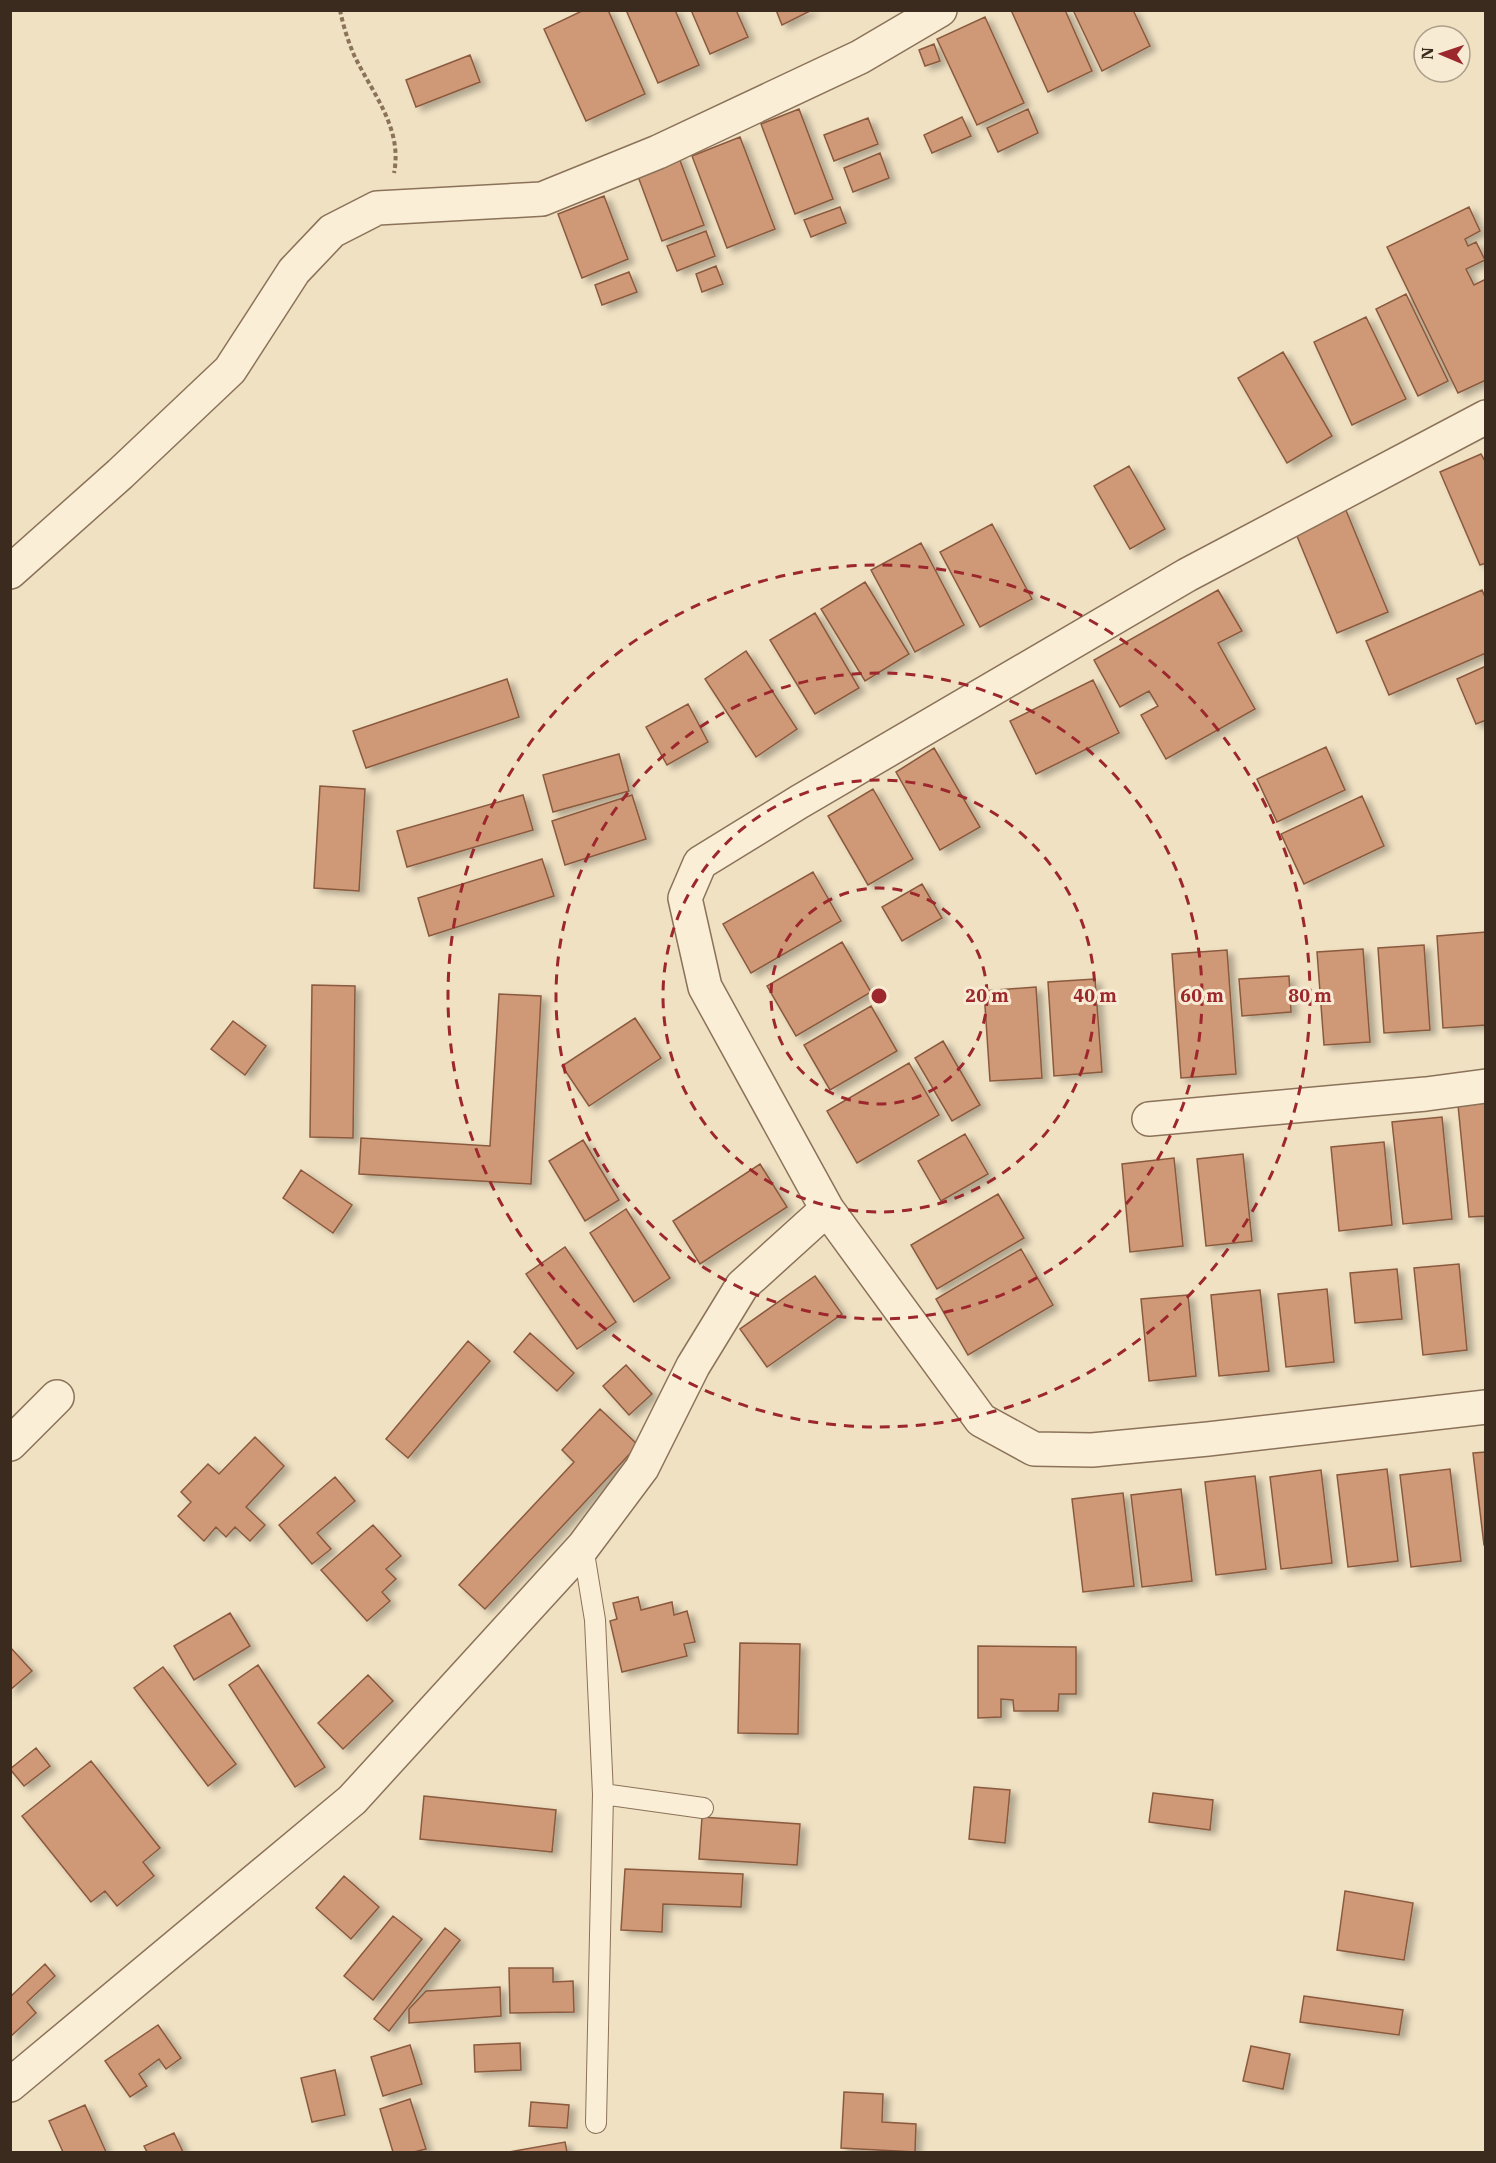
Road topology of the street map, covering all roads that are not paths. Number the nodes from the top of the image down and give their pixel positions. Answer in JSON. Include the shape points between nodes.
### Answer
{"nodes":[{"id":1,"x":940,"y":10,"type":"edge"},
{"id":2,"x":1485,"y":417,"type":"edge"},
{"id":3,"x":10,"y":572,"type":"edge"},
{"id":4,"x":1485,"y":1086,"type":"edge"},
{"id":5,"x":1149,"y":1119,"type":"dead end"},
{"id":6,"x":827,"y":1209,"type":"junction"},
{"id":7,"x":57,"y":1397,"type":"dead end"},
{"id":8,"x":1485,"y":1407,"type":"edge"},
{"id":9,"x":10,"y":1444,"type":"edge"},
{"id":10,"x":583,"y":1547,"type":"junction"},
{"id":11,"x":603,"y":1794,"type":"junction"},
{"id":12,"x":703,"y":1808,"type":"dead end"},
{"id":13,"x":10,"y":2085,"type":"edge"},
{"id":14,"x":596,"y":2123,"type":"dead end"}],
"edges":[{"from":1,"to":3,"type":"street","via":[[860,57],[658,152],[542,199],[377,208],[332,231],[294,271],[230,370]]},
{"from":2,"to":6,"type":"street","via":[[1187,575],[700,863],[685,898],[705,987]]},
{"from":4,"to":5,"type":"street"},
{"from":6,"to":8,"type":"street","via":[[981,1420],[1034,1449],[1092,1450]]},
{"from":6,"to":10,"type":"street","via":[[742,1286],[693,1366],[642,1468]]},
{"from":7,"to":9,"type":"street"},
{"from":10,"to":11,"type":"lane","via":[[595,1620]]},
{"from":10,"to":13,"type":"street","via":[[352,1800]]},
{"from":11,"to":12,"type":"lane"},
{"from":11,"to":14,"type":"lane"}]}
